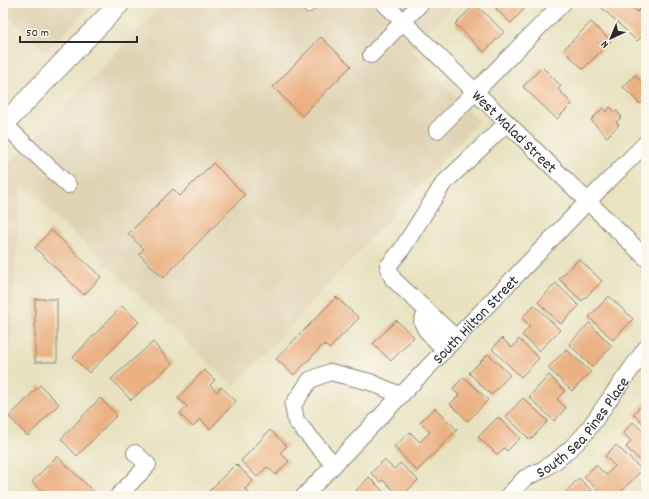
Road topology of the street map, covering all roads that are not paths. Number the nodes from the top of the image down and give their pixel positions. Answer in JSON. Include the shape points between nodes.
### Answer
{"nodes":[{"id":1,"x":120,"y":3,"type":"edge"},
{"id":2,"x":384,"y":3,"type":"edge"},
{"id":3,"x":421,"y":3,"type":"edge"},
{"id":4,"x":563,"y":3,"type":"edge"},
{"id":5,"x":403,"y":21,"type":"junction"},
{"id":6,"x":370,"y":54,"type":"dead end"},
{"id":7,"x":475,"y":92,"type":"junction"},
{"id":8,"x":507,"y":123,"type":"junction"},
{"id":9,"x":3,"y":124,"type":"edge"},
{"id":10,"x":437,"y":130,"type":"dead end"},
{"id":11,"x":646,"y":143,"type":"edge"},
{"id":12,"x":68,"y":184,"type":"dead end"},
{"id":13,"x":588,"y":201,"type":"junction"},
{"id":14,"x":646,"y":258,"type":"edge"},
{"id":15,"x":427,"y":311,"type":"junction"},
{"id":16,"x":456,"y":338,"type":"junction"},
{"id":17,"x":646,"y":348,"type":"edge"},
{"id":18,"x":445,"y":350,"type":"junction"},
{"id":19,"x":400,"y":395,"type":"junction"},
{"id":20,"x":135,"y":453,"type":"dead end"},
{"id":21,"x":334,"y":465,"type":"junction"},
{"id":22,"x":118,"y":496,"type":"edge"},
{"id":23,"x":304,"y":496,"type":"edge"},
{"id":24,"x":508,"y":496,"type":"edge"}],
"edges":[{"from":1,"to":9,"type":"main road"},
{"from":2,"to":5,"type":"street","name":"West Malad Street"},
{"from":3,"to":5,"type":"street"},
{"from":4,"to":7,"type":"street"},
{"from":5,"to":6,"type":"street"},
{"from":5,"to":7,"type":"street","name":"West Malad Street"},
{"from":7,"to":8,"type":"street","name":"West Malad Street"},
{"from":7,"to":10,"type":"street"},
{"from":8,"to":13,"type":"street","name":"West Malad Street"},
{"from":8,"to":15,"type":"street","via":[[443,184],[402,249],[388,266],[393,279]]},
{"from":9,"to":12,"type":"street"},
{"from":11,"to":13,"type":"street","name":"South Hilton Street"},
{"from":13,"to":14,"type":"street","name":"West Malad Street"},
{"from":13,"to":16,"type":"street","name":"South Hilton Street"},
{"from":15,"to":16,"type":"street"},
{"from":15,"to":18,"type":"street","via":[[422,322]]},
{"from":16,"to":18,"type":"street","name":"South Hilton Street"},
{"from":17,"to":24,"type":"street","name":"South Sea Pines Place","via":[[584,435],[557,460],[526,478]]},
{"from":18,"to":19,"type":"street","name":"South Hilton Street"},
{"from":19,"to":21,"type":"street","name":"South Hilton Street"},
{"from":19,"to":21,"type":"street","via":[[370,382],[330,372],[310,380],[293,405],[296,421]]},
{"from":20,"to":22,"type":"street","via":[[148,466]]},
{"from":21,"to":23,"type":"street","name":"South Hilton Street"}]}
